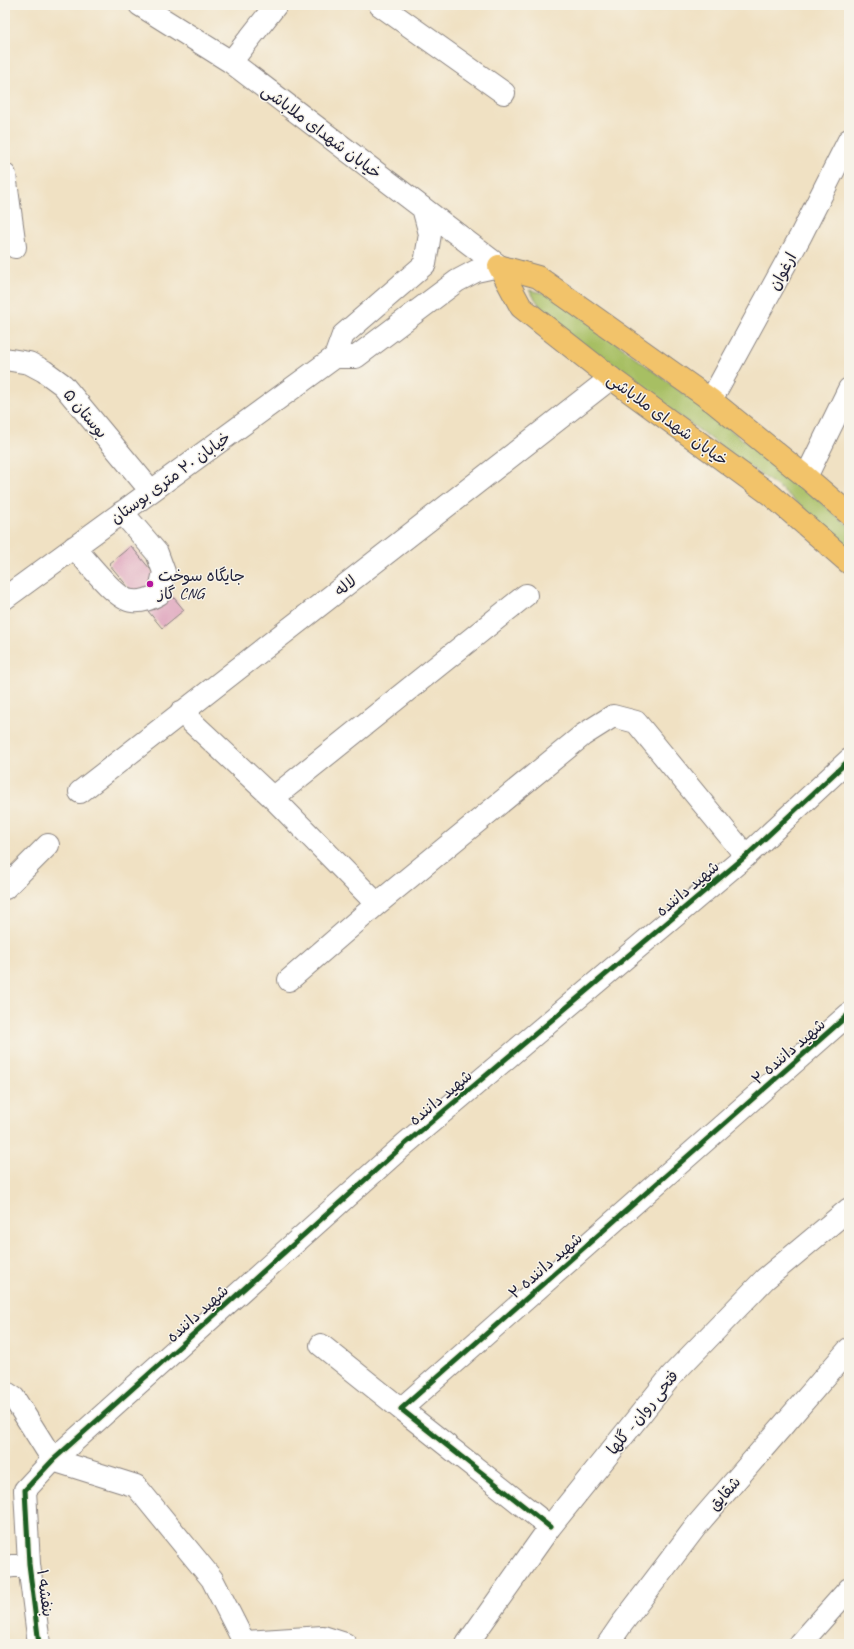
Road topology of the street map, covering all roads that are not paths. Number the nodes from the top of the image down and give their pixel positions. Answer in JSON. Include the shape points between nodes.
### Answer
{"nodes":[{"id":1,"x":140,"y":5,"type":"edge"},
{"id":2,"x":276,"y":5,"type":"edge"},
{"id":3,"x":380,"y":5,"type":"edge"},
{"id":4,"x":231,"y":62,"type":"junction"},
{"id":5,"x":504,"y":93,"type":"dead end"},
{"id":6,"x":849,"y":140,"type":"edge"},
{"id":7,"x":5,"y":176,"type":"edge"},
{"id":8,"x":423,"y":208,"type":"junction"},
{"id":9,"x":15,"y":247,"type":"dead end"},
{"id":10,"x":499,"y":266,"type":"junction"},
{"id":11,"x":336,"y":357,"type":"junction"},
{"id":12,"x":5,"y":359,"type":"edge"},
{"id":13,"x":611,"y":378,"type":"junction"},
{"id":14,"x":849,"y":389,"type":"edge"},
{"id":15,"x":711,"y":400,"type":"junction"},
{"id":16,"x":806,"y":477,"type":"junction"},
{"id":17,"x":151,"y":491,"type":"junction"},
{"id":18,"x":122,"y":512,"type":"junction"},
{"id":19,"x":849,"y":514,"type":"edge"},
{"id":20,"x":74,"y":547,"type":"junction"},
{"id":21,"x":849,"y":563,"type":"edge"},
{"id":22,"x":526,"y":595,"type":"dead end"},
{"id":23,"x":5,"y":598,"type":"edge"},
{"id":24,"x":181,"y":712,"type":"junction"},
{"id":25,"x":849,"y":760,"type":"edge"},
{"id":26,"x":80,"y":792,"type":"dead end"},
{"id":27,"x":273,"y":798,"type":"junction"},
{"id":28,"x":48,"y":844,"type":"dead end"},
{"id":29,"x":746,"y":856,"type":"junction"},
{"id":30,"x":5,"y":888,"type":"edge"},
{"id":31,"x":377,"y":904,"type":"junction"},
{"id":32,"x":288,"y":980,"type":"dead end"},
{"id":33,"x":849,"y":1014,"type":"edge"},
{"id":34,"x":849,"y":1209,"type":"edge"},
{"id":35,"x":321,"y":1345,"type":"dead end"},
{"id":36,"x":849,"y":1349,"type":"edge"},
{"id":37,"x":5,"y":1392,"type":"edge"},
{"id":38,"x":401,"y":1409,"type":"junction"},
{"id":39,"x":53,"y":1460,"type":"junction"},
{"id":40,"x":550,"y":1527,"type":"junction"},
{"id":41,"x":29,"y":1564,"type":"junction"},
{"id":42,"x":5,"y":1567,"type":"edge"},
{"id":43,"x":849,"y":1589,"type":"edge"},
{"id":44,"x":245,"y":1643,"type":"edge"},
{"id":45,"x":39,"y":1644,"type":"edge"},
{"id":46,"x":345,"y":1644,"type":"edge"},
{"id":47,"x":467,"y":1644,"type":"edge"},
{"id":48,"x":608,"y":1644,"type":"edge"},
{"id":49,"x":800,"y":1644,"type":"edge"}],
"edges":[{"from":1,"to":4,"type":"street","name":"خیابان شهدای ملاباشی"},
{"from":2,"to":4,"type":"street"},
{"from":3,"to":5,"type":"street"},
{"from":4,"to":8,"type":"street","name":"خیابان شهدای ملاباشی"},
{"from":6,"to":15,"type":"street","name":"ارغوان","via":[[800,237]]},
{"from":7,"to":9,"type":"street"},
{"from":8,"to":10,"type":"street","name":"خیابان شهدای ملاباشی"},
{"from":8,"to":11,"type":"street","via":[[430,234],[425,264],[343,335]]},
{"from":10,"to":11,"type":"street","via":[[476,271],[458,281],[356,357]]},
{"from":10,"to":13,"type":"main road","name":"خیابان شهدای ملاباشی","via":[[521,307]]},
{"from":10,"to":15,"type":"main road","name":"خیابان شهدای ملاباشی","via":[[538,276]]},
{"from":11,"to":17,"type":"street","name":"خیابان ۲۰ متری بوستان"},
{"from":12,"to":17,"type":"street","name":"بوستان ۵","via":[[29,363],[63,385]]},
{"from":13,"to":21,"type":"main road","name":"خیابان شهدای ملاباشی","via":[[771,495]]},
{"from":13,"to":24,"type":"street","name":"لاله"},
{"from":14,"to":16,"type":"street"},
{"from":15,"to":16,"type":"main road","name":"خیابان شهدای ملاباشی"},
{"from":16,"to":19,"type":"main road","name":"خیابان شهدای ملاباشی"},
{"from":17,"to":18,"type":"street","name":"خیابان ۲۰ متری بوستان"},
{"from":18,"to":20,"type":"street","name":"خیابان ۲۰ متری بوستان"},
{"from":18,"to":20,"type":"street","via":[[157,553],[164,572],[159,594],[148,600],[131,601],[114,592]]},
{"from":20,"to":23,"type":"street","name":"خیابان ۲۰ متری بوستان"},
{"from":22,"to":27,"type":"street"},
{"from":24,"to":26,"type":"street","name":"لاله"},
{"from":24,"to":27,"type":"street"},
{"from":25,"to":29,"type":"street","name":"شهید داننده"},
{"from":27,"to":31,"type":"street"},
{"from":28,"to":30,"type":"street"},
{"from":29,"to":31,"type":"street","via":[[636,722],[613,716],[583,735]]},
{"from":29,"to":39,"type":"street","name":"شهید داننده","via":[[405,1144]]},
{"from":31,"to":32,"type":"street"},
{"from":33,"to":38,"type":"street","name":"شهید داننده ۲"},
{"from":34,"to":40,"type":"street","name":"فتحی روان - گلها","via":[[765,1279],[672,1374]]},
{"from":35,"to":38,"type":"street"},
{"from":36,"to":48,"type":"street","name":"شقایق","via":[[697,1525]]},
{"from":37,"to":39,"type":"street","via":[[14,1398]]},
{"from":38,"to":40,"type":"street"},
{"from":39,"to":41,"type":"street","name":"بنفشه ۱","via":[[25,1490]]},
{"from":39,"to":44,"type":"street","via":[[136,1486],[212,1579]]},
{"from":40,"to":47,"type":"street","name":"فتحی روان - گلها"},
{"from":41,"to":42,"type":"street"},
{"from":41,"to":45,"type":"street","name":"بنفشه ۱"},
{"from":43,"to":49,"type":"street"},
{"from":44,"to":46,"type":"street","via":[[323,1637]]}]}
